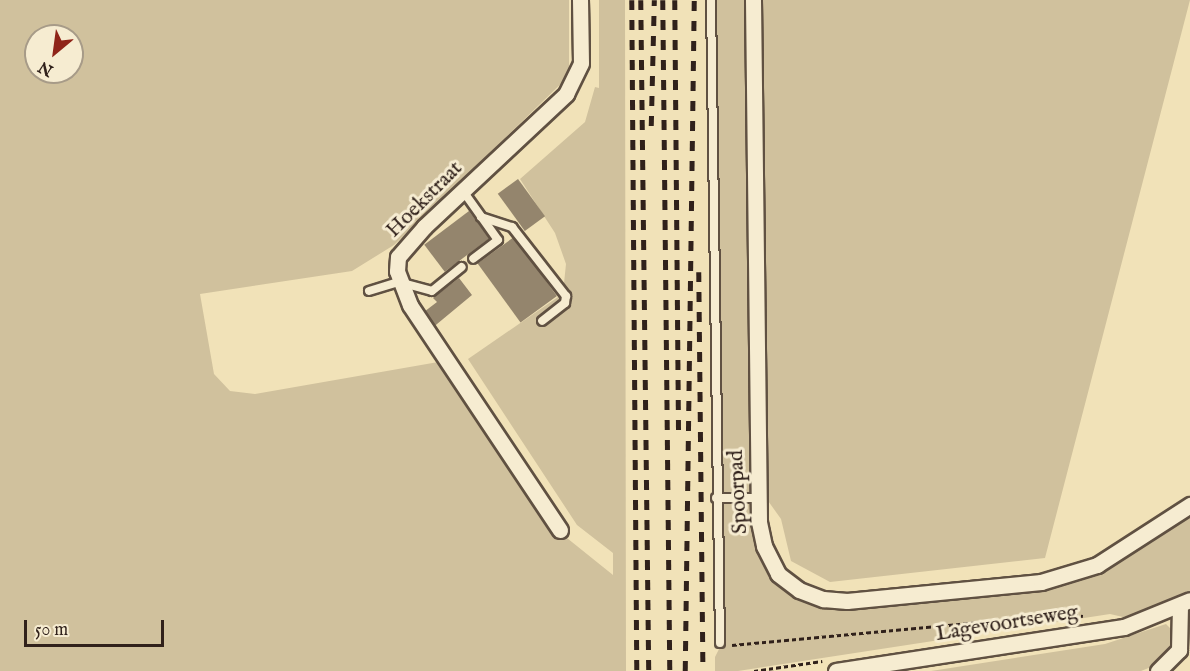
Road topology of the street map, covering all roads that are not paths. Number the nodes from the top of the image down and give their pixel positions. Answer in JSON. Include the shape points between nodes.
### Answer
{"nodes":[{"id":1,"x":580,"y":0,"type":"edge"},
{"id":2,"x":711,"y":0,"type":"edge"},
{"id":3,"x":753,"y":0,"type":"edge"},
{"id":4,"x":463,"y":191,"type":"junction"},
{"id":5,"x":481,"y":217,"type":"junction"},
{"id":6,"x":474,"y":259,"type":"dead end"},
{"id":7,"x":462,"y":267,"type":"dead end"},
{"id":8,"x":399,"y":282,"type":"junction"},
{"id":9,"x":369,"y":291,"type":"dead end"},
{"id":10,"x":542,"y":321,"type":"dead end"},
{"id":11,"x":716,"y":498,"type":"junction"},
{"id":12,"x":758,"y":498,"type":"junction"},
{"id":13,"x":1190,"y":505,"type":"edge"},
{"id":14,"x":560,"y":530,"type":"dead end"},
{"id":15,"x":1185,"y":603,"type":"edge"},
{"id":16,"x":720,"y":643,"type":"dead end"},
{"id":17,"x":836,"y":671,"type":"edge"},
{"id":18,"x":1158,"y":671,"type":"edge"}],
"edges":[{"from":1,"to":4,"type":"street","name":"Hoekstraat","via":[[581,63],[566,94]]},
{"from":2,"to":11,"type":"lane"},
{"from":3,"to":12,"type":"street","name":"Spoorpad"},
{"from":4,"to":5,"type":"lane"},
{"from":4,"to":8,"type":"street","name":"Hoekstraat","via":[[403,249],[398,257]]},
{"from":5,"to":6,"type":"lane","via":[[498,240]]},
{"from":5,"to":10,"type":"lane","via":[[512,227],[566,296],[565,303]]},
{"from":7,"to":8,"type":"lane","via":[[432,291]]},
{"from":8,"to":9,"type":"lane"},
{"from":8,"to":14,"type":"street","name":"Hoekstraat","via":[[410,305]]},
{"from":11,"to":12,"type":"lane"},
{"from":11,"to":16,"type":"lane"},
{"from":12,"to":13,"type":"street","name":"Spoorpad","via":[[764,546],[778,573],[807,593],[847,601],[1066,576],[1097,565]]},
{"from":15,"to":17,"type":"street","name":"Lagevoortseweg","via":[[1124,627]]},
{"from":15,"to":18,"type":"street","name":"Lagevoortseweg","via":[[1179,650]]}]}
